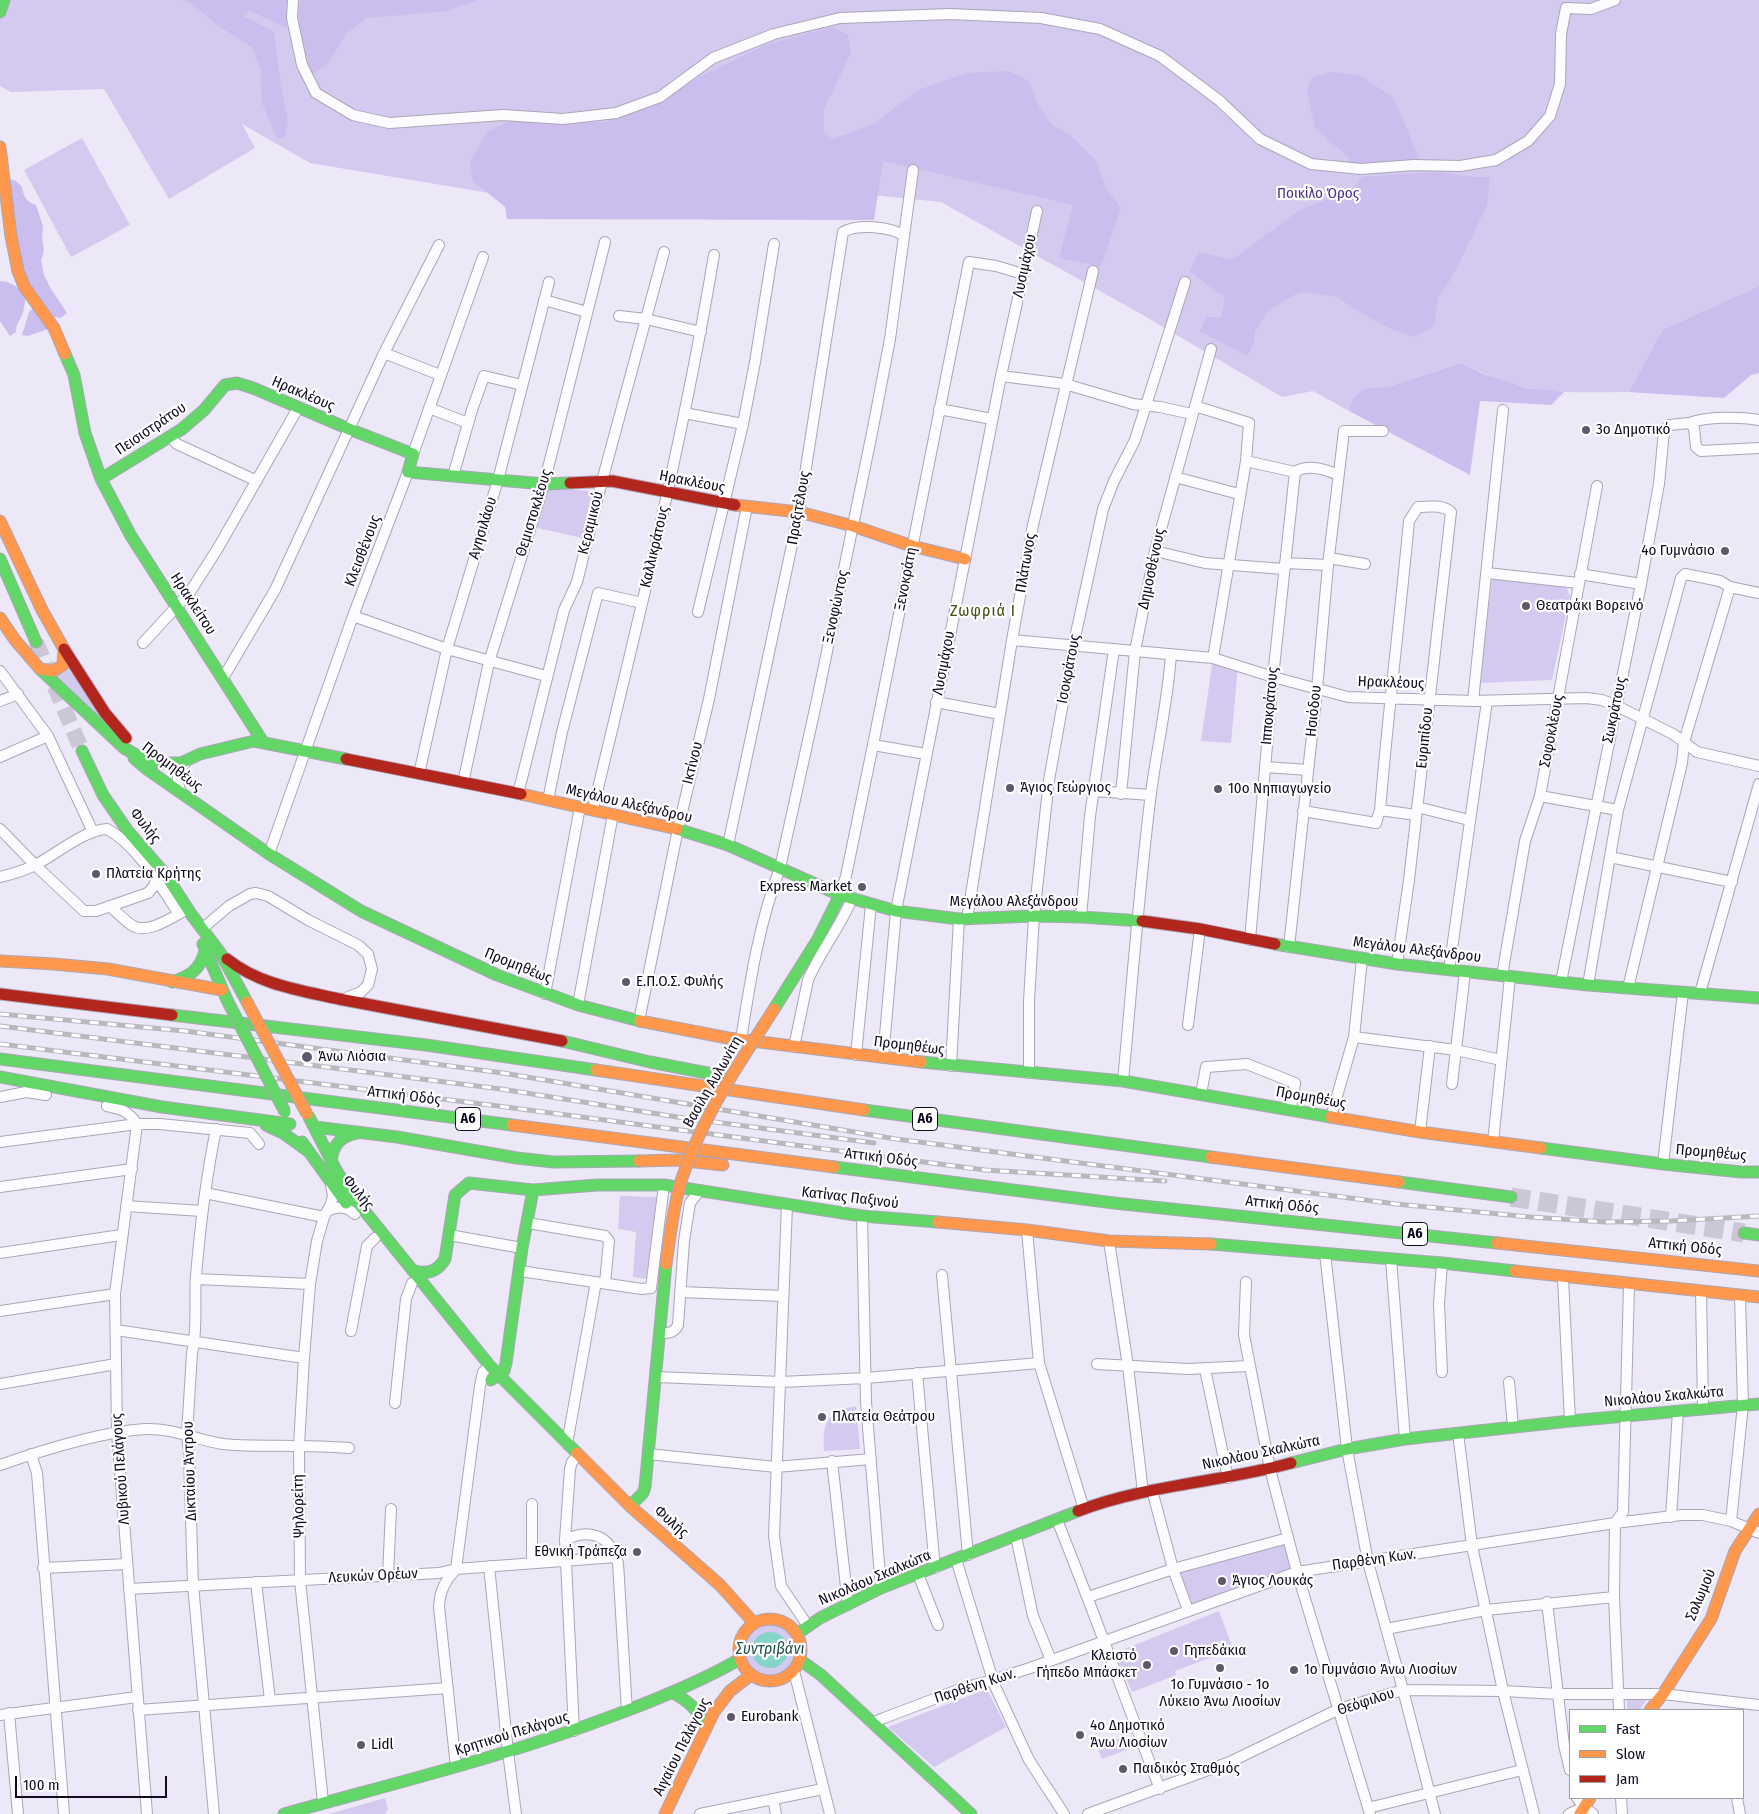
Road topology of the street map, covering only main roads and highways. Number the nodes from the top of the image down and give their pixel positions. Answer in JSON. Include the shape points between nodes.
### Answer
{"nodes":[{"id":1,"x":4,"y":0,"type":"edge"},
{"id":2,"x":0,"y":12,"type":"edge"},
{"id":3,"x":0,"y":147,"type":"edge"},
{"id":4,"x":237,"y":383,"type":"joint"},
{"id":5,"x":413,"y":454,"type":"joint"},
{"id":6,"x":408,"y":472,"type":"joint"},
{"id":7,"x":101,"y":479,"type":"junction"},
{"id":8,"x":0,"y":521,"type":"edge"},
{"id":9,"x":0,"y":559,"type":"edge"},
{"id":10,"x":964,"y":560,"type":"road end"},
{"id":11,"x":0,"y":618,"type":"edge"},
{"id":12,"x":36,"y":642,"type":"tunnel mouth"},
{"id":13,"x":64,"y":650,"type":"junction"},
{"id":14,"x":40,"y":669,"type":"junction"},
{"id":15,"x":263,"y":742,"type":"junction"},
{"id":16,"x":124,"y":748,"type":"junction"},
{"id":17,"x":82,"y":751,"type":"tunnel mouth"},
{"id":18,"x":200,"y":754,"type":"junction"},
{"id":19,"x":840,"y":895,"type":"junction"},
{"id":20,"x":186,"y":913,"type":"junction"},
{"id":21,"x":206,"y":951,"type":"junction"},
{"id":22,"x":221,"y":954,"type":"junction"},
{"id":23,"x":0,"y":961,"type":"edge"},
{"id":24,"x":171,"y":983,"type":"junction"},
{"id":25,"x":278,"y":984,"type":"junction"},
{"id":26,"x":240,"y":989,"type":"junction"},
{"id":27,"x":0,"y":994,"type":"edge"},
{"id":28,"x":224,"y":995,"type":"junction"},
{"id":29,"x":1759,"y":998,"type":"edge"},
{"id":30,"x":0,"y":1059,"type":"edge"},
{"id":31,"x":0,"y":1077,"type":"edge"},
{"id":32,"x":740,"y":1079,"type":"dead end"},
{"id":33,"x":826,"y":1092,"type":"dead end"},
{"id":34,"x":869,"y":1111,"type":"junction"},
{"id":35,"x":243,"y":1118,"type":"junction"},
{"id":36,"x":290,"y":1124,"type":"junction"},
{"id":37,"x":315,"y":1127,"type":"junction"},
{"id":38,"x":358,"y":1133,"type":"junction"},
{"id":39,"x":308,"y":1151,"type":"junction"},
{"id":40,"x":332,"y":1162,"type":"junction"},
{"id":41,"x":1759,"y":1172,"type":"edge"},
{"id":42,"x":936,"y":1180,"type":"junction"},
{"id":43,"x":533,"y":1190,"type":"junction"},
{"id":44,"x":1511,"y":1197,"type":"tunnel mouth"},
{"id":45,"x":1744,"y":1233,"type":"tunnel mouth"},
{"id":46,"x":1759,"y":1235,"type":"edge"},
{"id":47,"x":412,"y":1270,"type":"junction"},
{"id":48,"x":1759,"y":1271,"type":"edge"},
{"id":49,"x":1759,"y":1297,"type":"edge"},
{"id":50,"x":491,"y":1373,"type":"junction"},
{"id":51,"x":1759,"y":1404,"type":"edge"},
{"id":52,"x":630,"y":1506,"type":"junction"},
{"id":53,"x":1759,"y":1514,"type":"edge"},
{"id":54,"x":1753,"y":1531,"type":"edge"},
{"id":55,"x":754,"y":1624,"type":"junction"},
{"id":56,"x":797,"y":1634,"type":"junction"},
{"id":57,"x":740,"y":1658,"type":"junction"},
{"id":58,"x":800,"y":1660,"type":"junction"},
{"id":59,"x":750,"y":1675,"type":"junction"},
{"id":60,"x":673,"y":1694,"type":"junction"},
{"id":61,"x":1651,"y":1709,"type":"edge"},
{"id":62,"x":706,"y":1728,"type":"junction"},
{"id":63,"x":967,"y":1813,"type":"edge"},
{"id":64,"x":284,"y":1814,"type":"edge"},
{"id":65,"x":665,"y":1814,"type":"edge"}],
"edges":[{"from":1,"to":2,"type":"main road"},
{"from":3,"to":7,"type":"main road","name":"Ηρακλείτου","via":[[18,270],[24,286],[54,328],[72,369],[85,433]]},
{"from":4,"to":5,"type":"main road","name":"Ηρακλέους"},
{"from":4,"to":7,"type":"main road","name":"Πεισιστράτου","via":[[226,385],[204,410],[170,437]]},
{"from":5,"to":6,"type":"main road","name":"Κλεισθένους"},
{"from":6,"to":10,"type":"main road","name":"Ηρακλέους","via":[[544,484],[612,481],[724,504],[799,512]]},
{"from":7,"to":15,"type":"main road","name":"Ηρακλείτου","via":[[131,536]]},
{"from":8,"to":13,"type":"main road","name":"Μεγάλου Αλεξάνδρου"},
{"from":9,"to":12,"type":"main road"},
{"from":11,"to":14,"type":"main road","name":"Μεγάλου Αλεξάνδρου"},
{"from":13,"to":14,"type":"main road","via":[[60,668]]},
{"from":13,"to":18,"type":"main road","name":"Μεγάλου Αλεξάνδρου","via":[[105,712],[134,744],[147,753],[161,756]]},
{"from":14,"to":16,"type":"main road","name":"Μεγάλου Αλεξάνδρου"},
{"from":15,"to":18,"type":"main road","name":"Μεγάλου Αλεξάνδρου","via":[[241,743]]},
{"from":15,"to":19,"type":"main road","name":"Μεγάλου Αλεξάνδρου","via":[[678,829],[728,845]]},
{"from":16,"to":18,"type":"main road","name":"Μεγάλου Αλεξάνδρου","via":[[153,762],[187,761]]},
{"from":16,"to":41,"type":"main road","name":"Προμηθέως","via":[[148,770],[269,854],[361,911],[545,994],[639,1021],[741,1040],[856,1055],[1123,1081],[1493,1142],[1663,1164]]},
{"from":17,"to":20,"type":"main road","name":"Φυλής","via":[[103,794],[123,824],[166,875]]},
{"from":19,"to":29,"type":"main road","name":"Μεγάλου Αλεξάνδρου","via":[[896,911],[963,919],[1034,916],[1139,921],[1397,964],[1588,985]]},
{"from":19,"to":52,"type":"main road","name":"Βασίλη Αυλωνίτη","bridge":true,"via":[[816,944],[708,1116],[694,1146],[676,1199],[666,1264],[643,1493]]},
{"from":20,"to":21,"type":"main road","name":"Φυλής"},
{"from":20,"to":22,"type":"main road","name":"Φυλής","via":[[203,928]]},
{"from":21,"to":24,"type":"main road","via":[[197,971]]},
{"from":21,"to":28,"type":"main road","name":"Φυλής"},
{"from":22,"to":25,"type":"main road","via":[[250,976]]},
{"from":22,"to":26,"type":"main road","name":"Φυλής"},
{"from":23,"to":24,"type":"main road","via":[[110,969]]},
{"from":24,"to":28,"type":"main road"},
{"from":25,"to":26,"type":"main road","via":[[259,983]]},
{"from":25,"to":32,"type":"main road"},
{"from":26,"to":28,"type":"main road"},
{"from":26,"to":37,"type":"main road","name":"Φυλής","bridge":true},
{"from":27,"to":34,"type":"main road","number":"Α6","via":[[426,1045]]},
{"from":28,"to":36,"type":"main road","name":"Φυλής","bridge":true},
{"from":30,"to":42,"type":"main road","name":"Αττική Οδός","number":"Α6"},
{"from":31,"to":35,"type":"main road"},
{"from":33,"to":34,"type":"main road"},
{"from":34,"to":44,"type":"main road","number":"Α6"},
{"from":35,"to":36,"type":"main road"},
{"from":35,"to":39,"type":"main road","via":[[274,1129]]},
{"from":36,"to":37,"type":"main road"},
{"from":36,"to":39,"type":"main road","name":"Φυλής"},
{"from":37,"to":38,"type":"main road"},
{"from":37,"to":40,"type":"main road","name":"Φυλής"},
{"from":38,"to":40,"type":"main road","via":[[346,1134],[337,1141]]},
{"from":38,"to":42,"type":"main road","via":[[553,1162],[677,1160],[821,1174]]},
{"from":39,"to":50,"type":"main road","name":"Φυλής","via":[[412,1284]]},
{"from":40,"to":47,"type":"main road","name":"Φυλής","via":[[350,1193]]},
{"from":42,"to":48,"type":"main road","name":"Αττική Οδός","number":"Α6","via":[[1114,1203]]},
{"from":43,"to":47,"type":"main road","name":"Κατίνας Παξινού","via":[[469,1183],[456,1195],[445,1259],[440,1267],[427,1273]]},
{"from":43,"to":49,"type":"main road","name":"Κατίνας Παξινού","via":[[597,1185],[664,1185],[862,1216],[1027,1230],[1109,1241],[1228,1245],[1442,1263]]},
{"from":43,"to":50,"type":"main road","via":[[506,1363],[504,1371]]},
{"from":45,"to":46,"type":"main road"},
{"from":47,"to":50,"type":"main road","name":"Φυλής"},
{"from":50,"to":52,"type":"main road","name":"Φυλής","via":[[521,1408],[567,1444]]},
{"from":51,"to":56,"type":"main road","name":"Νικολάου Σκαλκώτα","via":[[1405,1439],[1347,1449],[1270,1470],[1147,1491],[1084,1509],[881,1588],[820,1618]]},
{"from":52,"to":55,"type":"main road","name":"Φυλής","via":[[720,1585]]},
{"from":53,"to":54,"type":"main road","name":"Σολωμού"},
{"from":54,"to":61,"type":"main road","name":"Σολωμού","via":[[1735,1551],[1711,1619]]},
{"from":55,"to":56,"type":"main road","via":[[763,1620],[782,1621]]},
{"from":55,"to":57,"type":"main road","via":[[741,1639]]},
{"from":56,"to":58,"type":"main road","via":[[801,1642]]},
{"from":57,"to":59,"type":"main road"},
{"from":57,"to":60,"type":"main road","name":"Κρητικού Πελάγους"},
{"from":58,"to":59,"type":"main road","via":[[794,1671],[778,1681],[768,1682]]},
{"from":58,"to":63,"type":"main road","via":[[821,1675]]},
{"from":59,"to":62,"type":"main road","name":"Αιγαίου Πελάγους","via":[[722,1699]]},
{"from":60,"to":62,"type":"main road","via":[[694,1705]]},
{"from":60,"to":64,"type":"main road","name":"Κρητικού Πελάγους","via":[[508,1752]]},
{"from":62,"to":65,"type":"main road","name":"Αιγαίου Πελάγους"}]}
